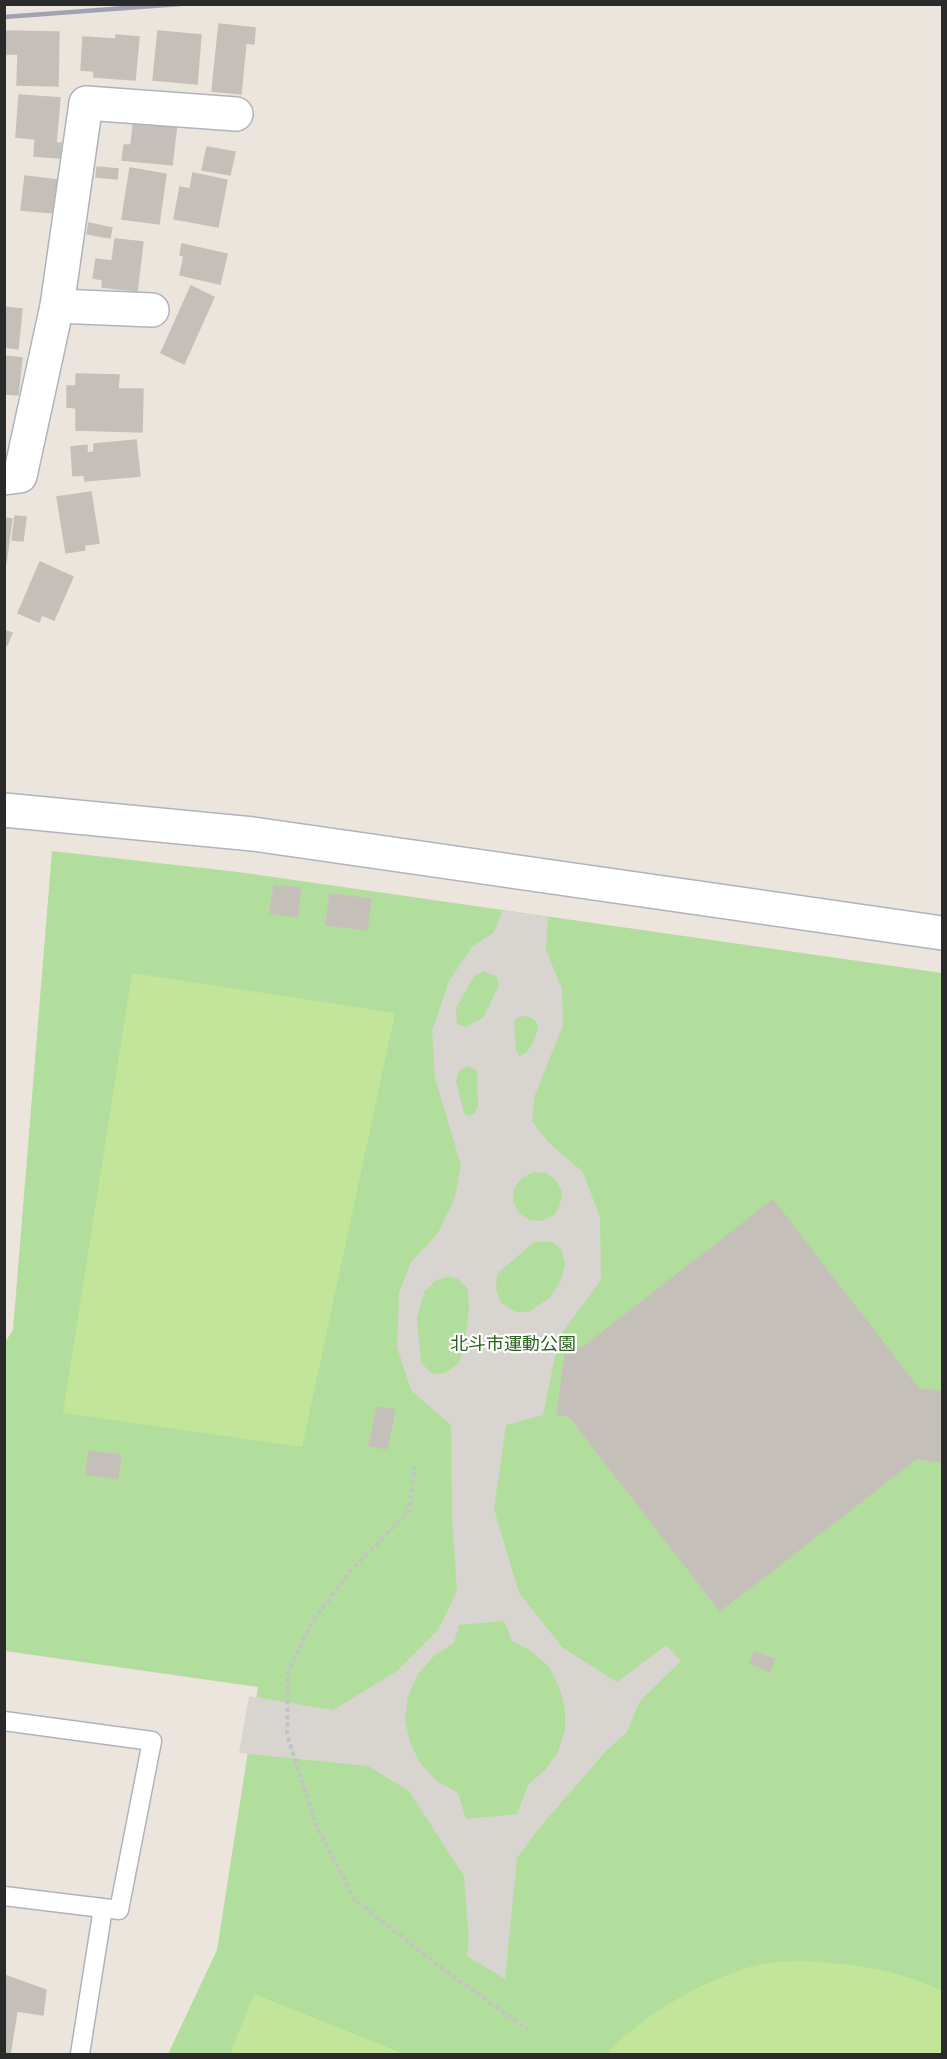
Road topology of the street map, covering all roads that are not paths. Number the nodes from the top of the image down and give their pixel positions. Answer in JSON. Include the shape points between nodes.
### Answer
{"nodes":[{"id":1,"x":236,"y":114,"type":"dead end"},
{"id":2,"x":57,"y":306,"type":"junction"},
{"id":3,"x":152,"y":310,"type":"dead end"},
{"id":4,"x":4,"y":478,"type":"edge"},
{"id":5,"x":4,"y":810,"type":"edge"},
{"id":6,"x":942,"y":933,"type":"edge"},
{"id":7,"x":4,"y":1721,"type":"edge"},
{"id":8,"x":4,"y":1896,"type":"edge"},
{"id":9,"x":103,"y":1908,"type":"junction"},
{"id":10,"x":80,"y":2055,"type":"edge"}],
"edges":[{"from":1,"to":2,"type":"street","via":[[86,103]]},
{"from":2,"to":3,"type":"street"},
{"from":2,"to":4,"type":"street","via":[[20,476]]},
{"from":5,"to":6,"type":"street","via":[[254,834]]},
{"from":7,"to":9,"type":"lane","via":[[152,1741],[119,1910]]},
{"from":8,"to":9,"type":"lane"},
{"from":9,"to":10,"type":"lane"}]}
